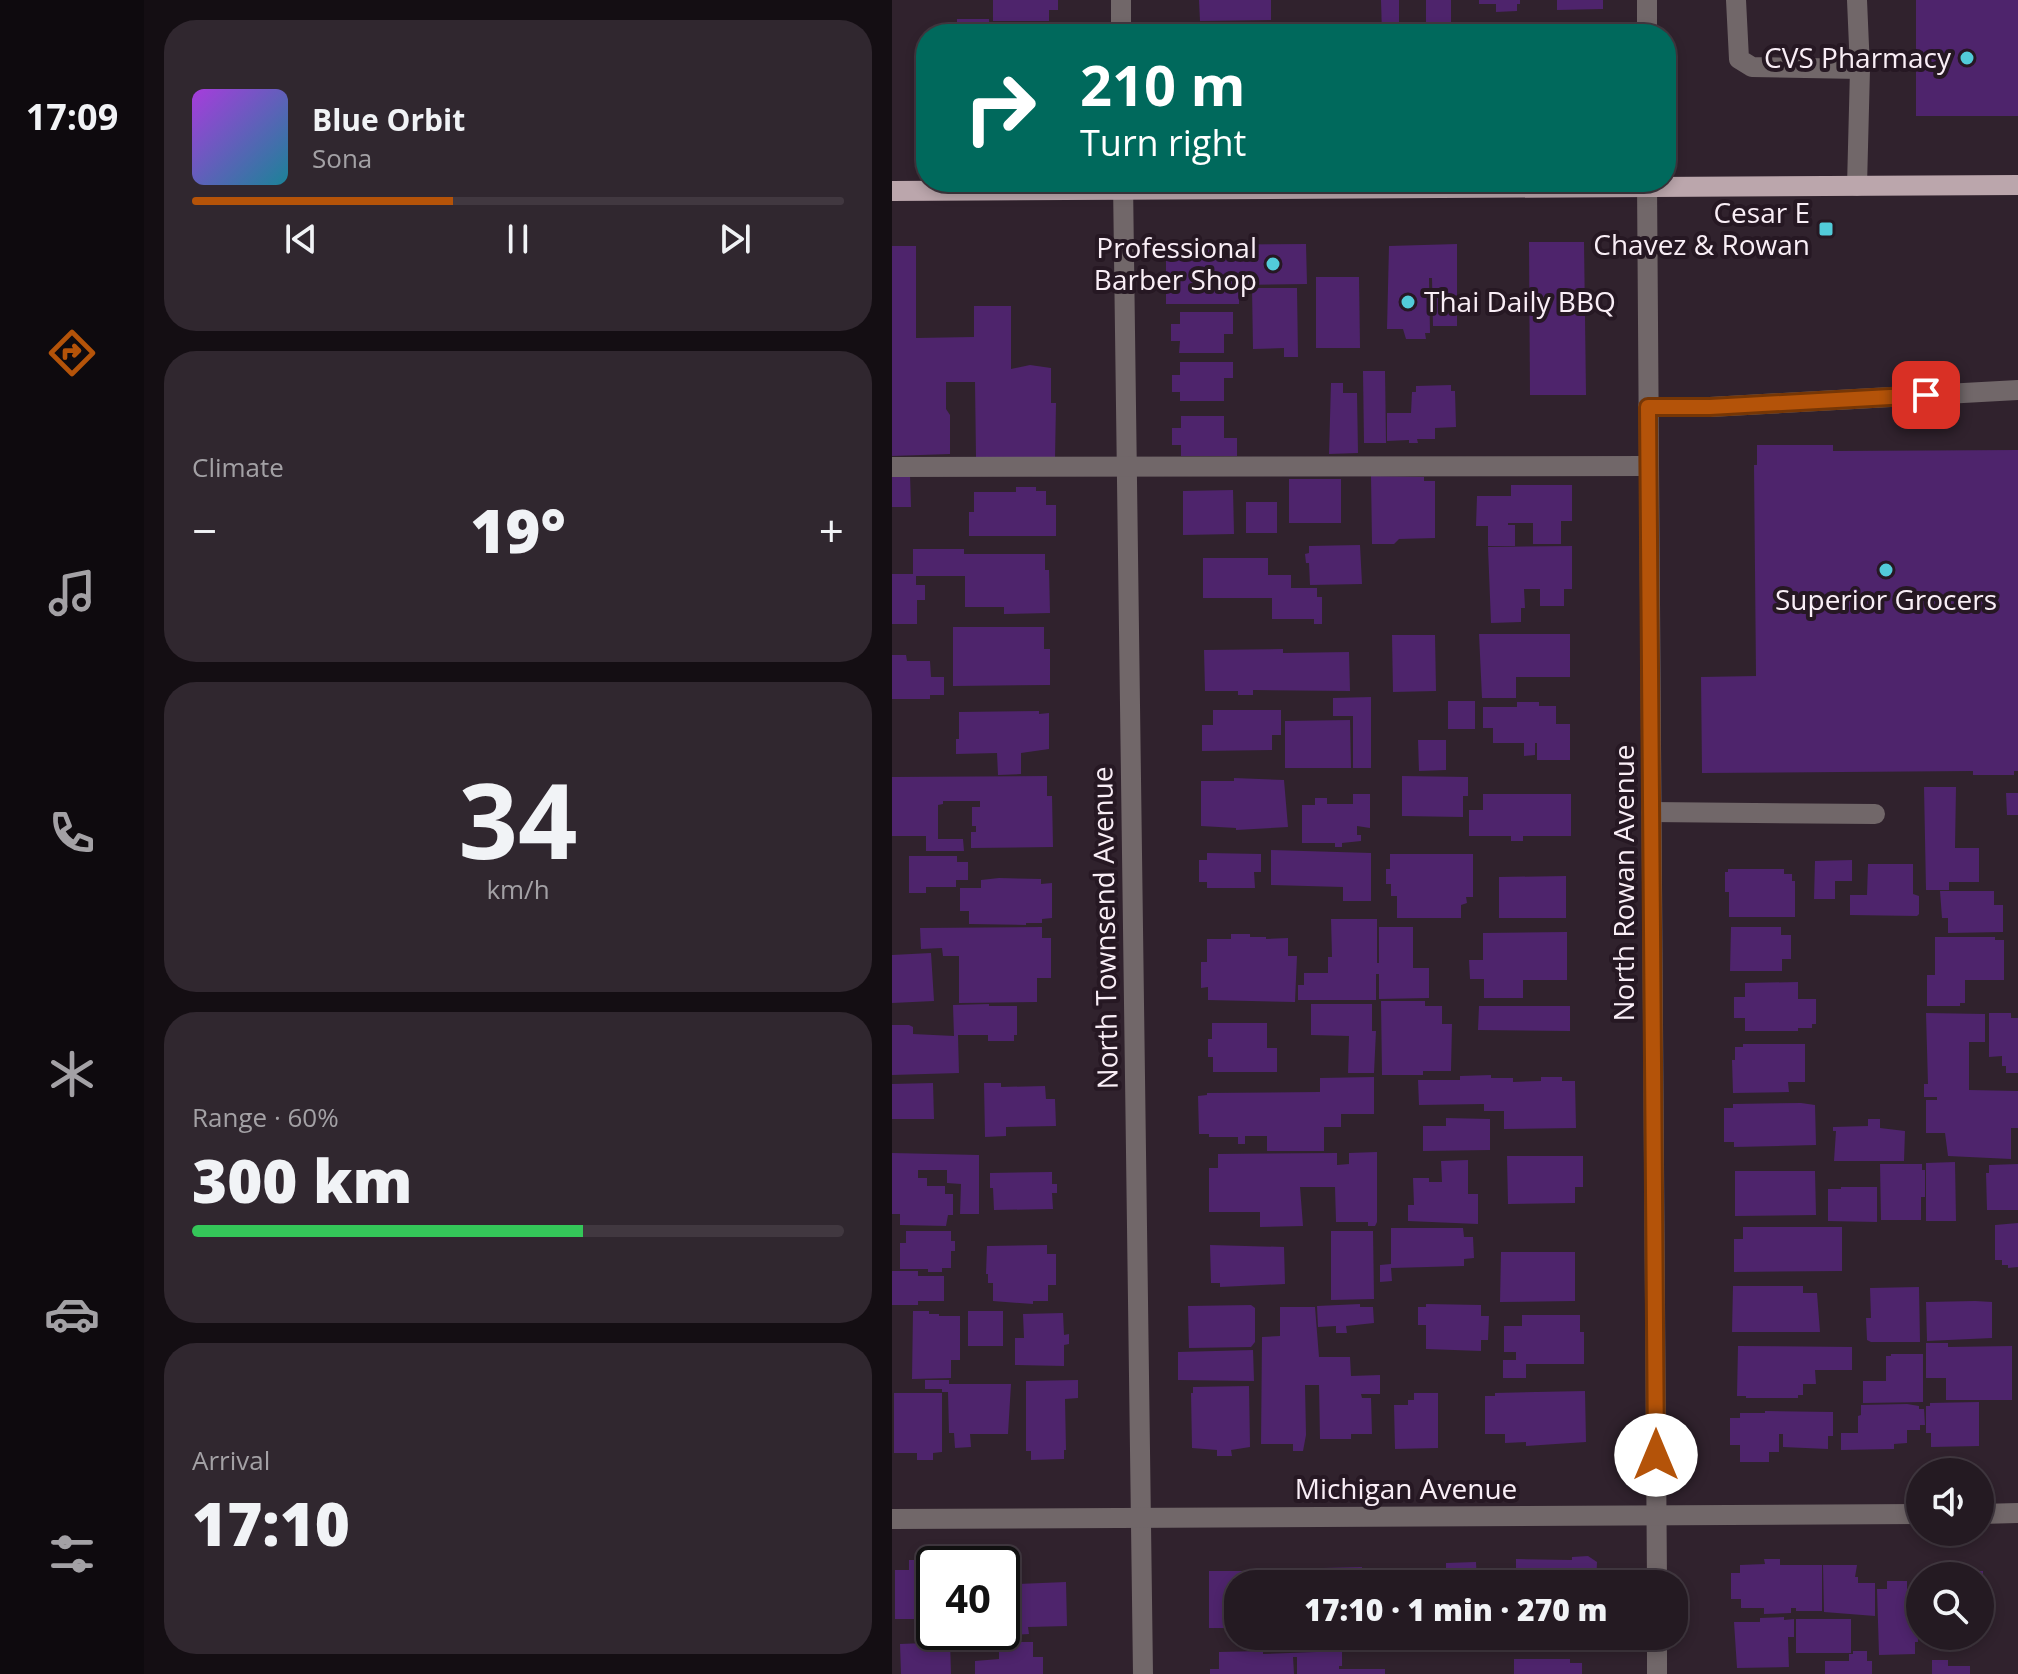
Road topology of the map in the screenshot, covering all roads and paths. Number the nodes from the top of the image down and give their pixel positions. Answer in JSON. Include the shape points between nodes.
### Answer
{"nodes":[{"id":1,"x":1121,"y":0,"type":"edge"},
{"id":2,"x":1647,"y":0,"type":"edge"},
{"id":3,"x":1736,"y":0,"type":"edge"},
{"id":4,"x":1857,"y":0,"type":"edge"},
{"id":5,"x":1121,"y":24,"type":"edge"},
{"id":6,"x":1647,"y":24,"type":"edge"},
{"id":7,"x":1860,"y":69,"type":"junction"},
{"id":8,"x":1676,"y":185,"type":"edge"},
{"id":9,"x":2018,"y":185,"type":"edge"},
{"id":10,"x":1857,"y":186,"type":"junction"},
{"id":11,"x":916,"y":190,"type":"edge"},
{"id":12,"x":892,"y":191,"type":"edge"},
{"id":13,"x":1123,"y":192,"type":"edge"},
{"id":14,"x":1647,"y":192,"type":"edge"},
{"id":15,"x":2018,"y":390,"type":"edge"},
{"id":16,"x":1648,"y":407,"type":"junction"},
{"id":17,"x":1126,"y":465,"type":"junction"},
{"id":18,"x":1649,"y":466,"type":"junction"},
{"id":19,"x":892,"y":467,"type":"edge"},
{"id":20,"x":1651,"y":812,"type":"junction"},
{"id":21,"x":1875,"y":814,"type":"dead end"},
{"id":22,"x":2018,"y":1513,"type":"edge"},
{"id":23,"x":1906,"y":1514,"type":"edge"},
{"id":24,"x":1994,"y":1514,"type":"edge"},
{"id":25,"x":1656,"y":1516,"type":"junction"},
{"id":26,"x":1141,"y":1518,"type":"junction"},
{"id":27,"x":892,"y":1519,"type":"edge"},
{"id":28,"x":1657,"y":1570,"type":"edge"},
{"id":29,"x":1657,"y":1650,"type":"edge"},
{"id":30,"x":1143,"y":1674,"type":"edge"},
{"id":31,"x":1657,"y":1674,"type":"edge"}],
"edges":[{"from":1,"to":5,"type":"street"},
{"from":2,"to":6,"type":"street"},
{"from":3,"to":7,"type":"street","via":[[1739,59],[1752,67]]},
{"from":4,"to":7,"type":"street"},
{"from":7,"to":10,"type":"street"},
{"from":8,"to":10,"type":"main road"},
{"from":9,"to":10,"type":"main road"},
{"from":11,"to":12,"type":"main road"},
{"from":13,"to":17,"type":"street","name":"North Townsend Avenue"},
{"from":14,"to":16,"type":"street","name":"North Rowan Avenue"},
{"from":15,"to":16,"type":"street"},
{"from":16,"to":18,"type":"street","name":"North Rowan Avenue"},
{"from":17,"to":18,"type":"street"},
{"from":17,"to":19,"type":"street"},
{"from":17,"to":26,"type":"street","name":"North Townsend Avenue"},
{"from":18,"to":20,"type":"street","name":"North Rowan Avenue"},
{"from":20,"to":21,"type":"street"},
{"from":20,"to":25,"type":"street","name":"North Rowan Avenue"},
{"from":22,"to":24,"type":"street"},
{"from":23,"to":25,"type":"street","name":"Michigan Avenue"},
{"from":25,"to":26,"type":"street","name":"Michigan Avenue"},
{"from":25,"to":28,"type":"street","name":"North Rowan Avenue"},
{"from":26,"to":27,"type":"street","name":"Michigan Avenue"},
{"from":26,"to":30,"type":"street","name":"North Townsend Avenue"},
{"from":29,"to":31,"type":"street"}]}
